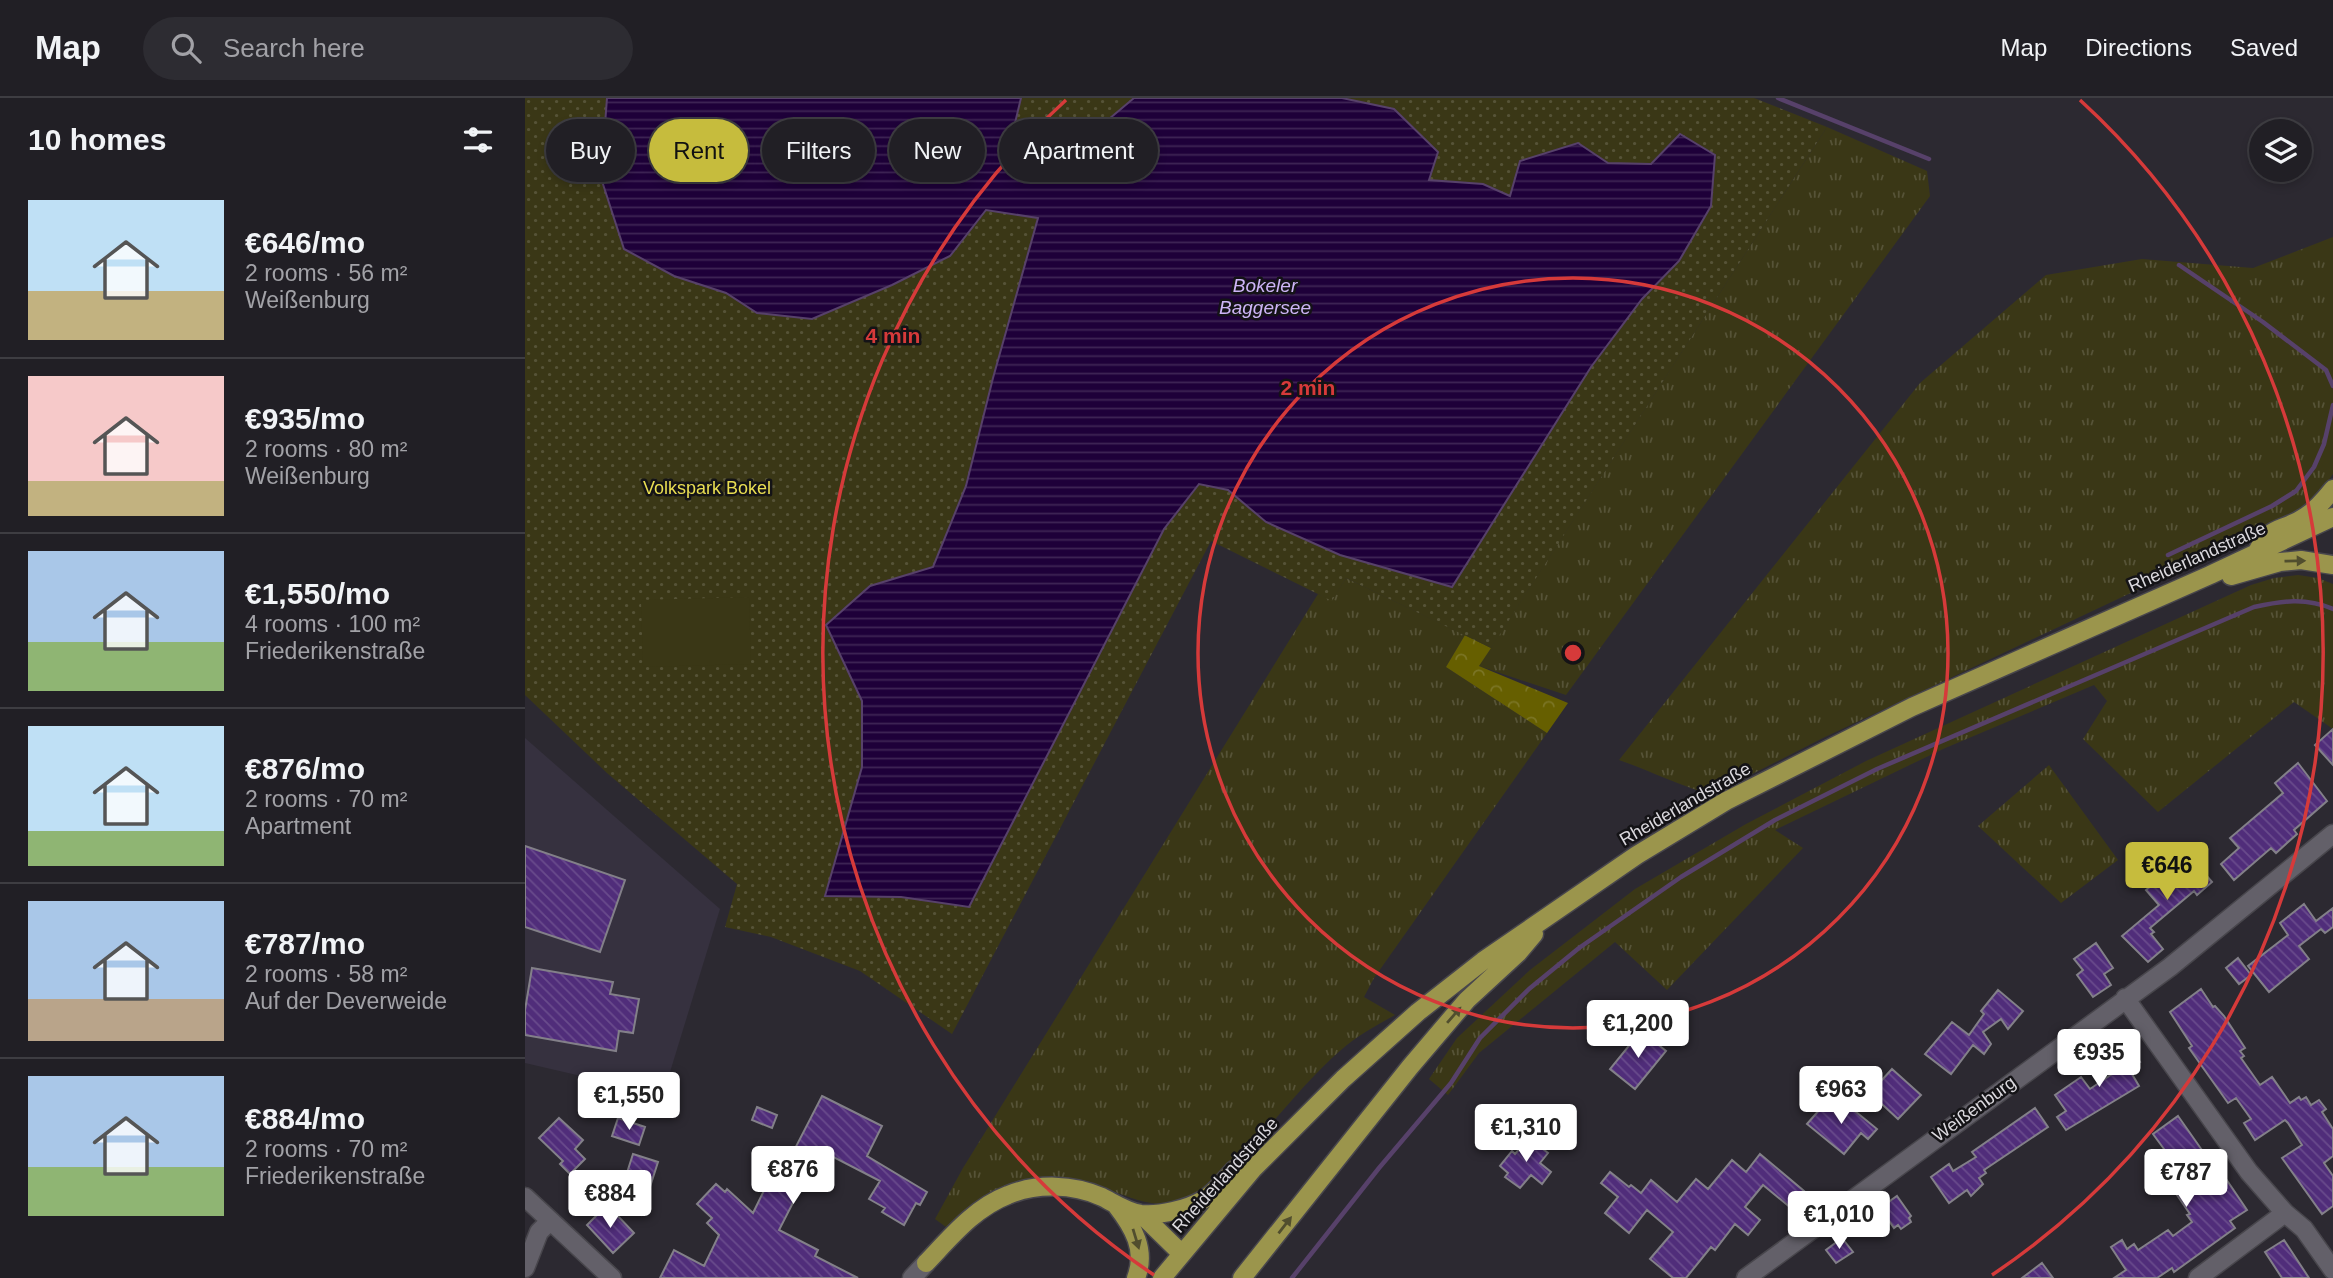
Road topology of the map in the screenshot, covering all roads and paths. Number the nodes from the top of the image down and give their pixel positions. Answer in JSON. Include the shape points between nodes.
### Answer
{"nodes":[{"id":1,"x":2333,"y":489,"type":"edge"},
{"id":2,"x":2333,"y":517,"type":"edge"},
{"id":3,"x":2256,"y":554,"type":"junction"},
{"id":4,"x":2333,"y":565,"type":"edge"},
{"id":5,"x":2210,"y":575,"type":"junction"},
{"id":6,"x":2333,"y":834,"type":"edge"},
{"id":7,"x":1550,"y":915,"type":"junction"},
{"id":8,"x":2125,"y":998,"type":"junction"},
{"id":9,"x":1252,"y":1169,"type":"junction"},
{"id":10,"x":525,"y":1197,"type":"edge"},
{"id":11,"x":1117,"y":1205,"type":"junction"},
{"id":12,"x":2285,"y":1213,"type":"junction"},
{"id":13,"x":1141,"y":1214,"type":"junction"},
{"id":14,"x":550,"y":1221,"type":"junction"},
{"id":15,"x":1182,"y":1254,"type":"junction"},
{"id":16,"x":926,"y":1263,"type":"joint"},
{"id":17,"x":525,"y":1268,"type":"edge"},
{"id":18,"x":2333,"y":1270,"type":"edge"},
{"id":19,"x":612,"y":1278,"type":"edge"},
{"id":20,"x":912,"y":1278,"type":"edge"},
{"id":21,"x":1136,"y":1278,"type":"edge"},
{"id":22,"x":1162,"y":1278,"type":"edge"},
{"id":23,"x":1242,"y":1278,"type":"edge"},
{"id":24,"x":1746,"y":1278,"type":"edge"},
{"id":25,"x":2198,"y":1278,"type":"edge"}],
"edges":[{"from":1,"to":3,"type":"main road","via":[[2305,517],[2264,537]]},
{"from":2,"to":3,"type":"main road","name":"Rheiderlandstraße"},
{"from":3,"to":5,"type":"main road","name":"Rheiderlandstraße"},
{"from":5,"to":4,"type":"main road","one_way":true,"via":[[2233,577],[2280,562]]},
{"from":5,"to":7,"type":"main road","name":"Rheiderlandstraße","via":[[1819,752],[1637,855]]},
{"from":6,"to":8,"type":"street","name":"Weißenburg","via":[[2170,967]]},
{"from":7,"to":9,"type":"main road","name":"Rheiderlandstraße","via":[[1418,1013]]},
{"from":23,"to":7,"type":"main road","one_way":true,"via":[[1410,1067]]},
{"from":8,"to":12,"type":"street","via":[[2249,1172]]},
{"from":8,"to":24,"type":"street","name":"Weißenburg"},
{"from":9,"to":13,"type":"main road","via":[[1234,1170],[1205,1199],[1187,1207]]},
{"from":9,"to":15,"type":"main road","name":"Rheiderlandstraße"},
{"from":10,"to":14,"type":"street"},
{"from":11,"to":13,"type":"main road"},
{"from":11,"to":16,"type":"main road","via":[[1075,1188],[1029,1188],[985,1207]]},
{"from":11,"to":21,"type":"main road","one_way":true,"via":[[1138,1242],[1141,1260]]},
{"from":12,"to":18,"type":"street","via":[[2304,1229]]},
{"from":12,"to":25,"type":"street"},
{"from":13,"to":15,"type":"main road"},
{"from":14,"to":17,"type":"street","via":[[539,1232]]},
{"from":14,"to":19,"type":"street"},
{"from":15,"to":22,"type":"main road","name":"Rheiderlandstraße"},
{"from":16,"to":20,"type":"street"}]}
